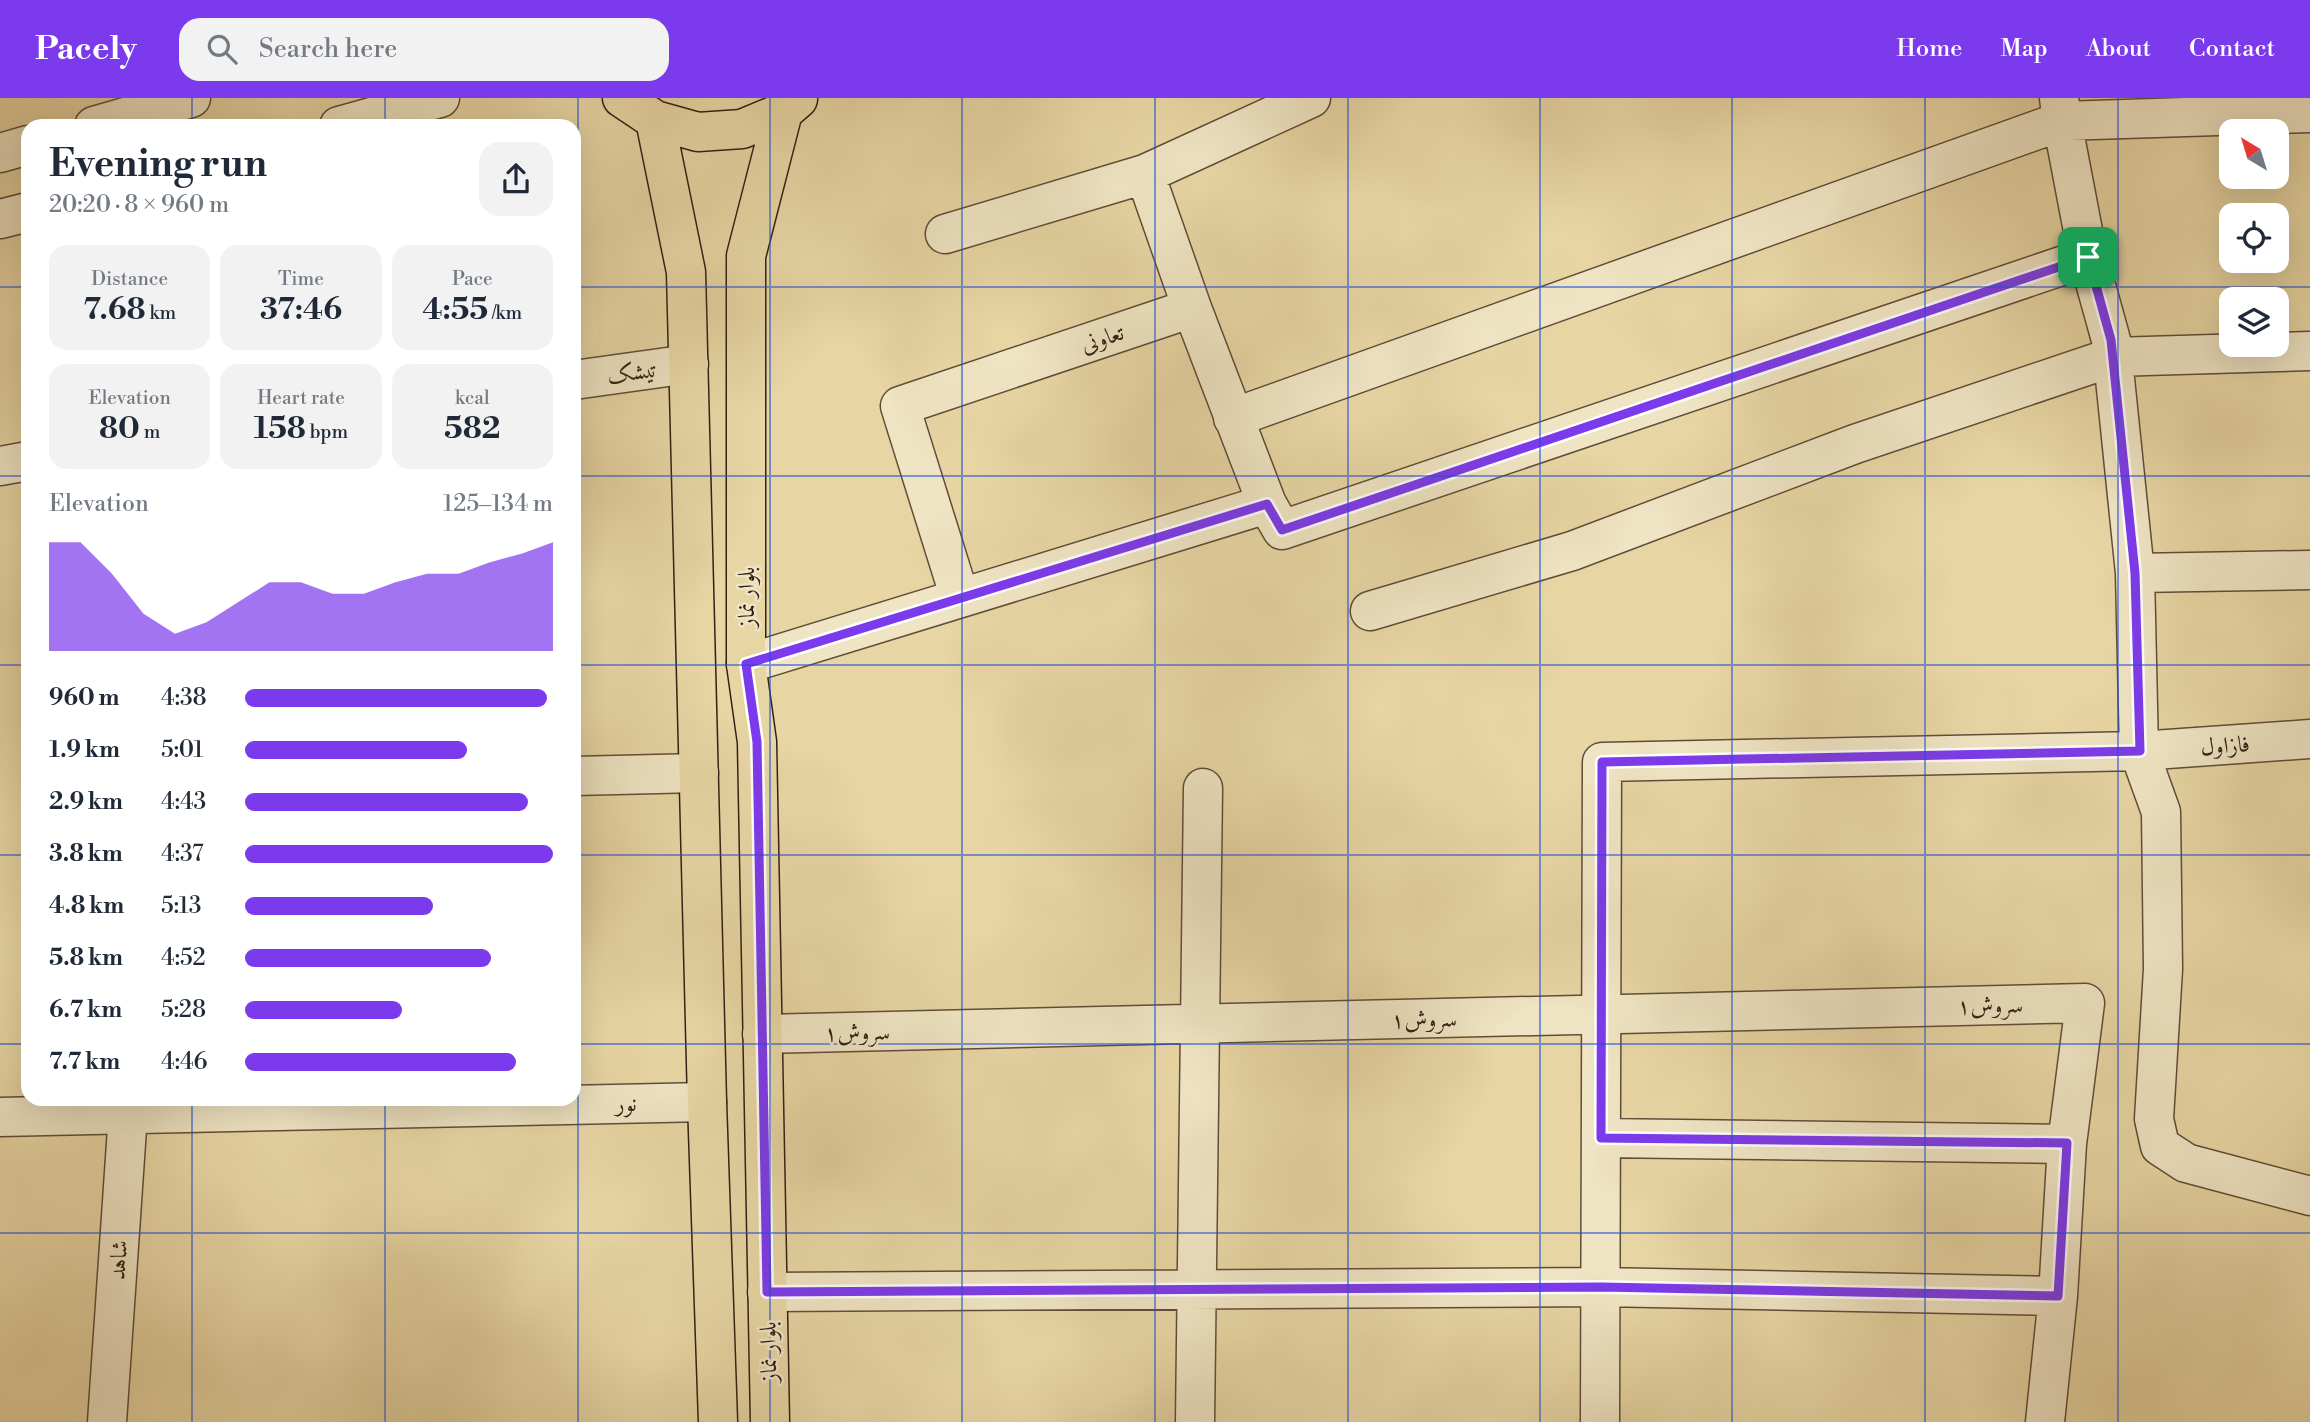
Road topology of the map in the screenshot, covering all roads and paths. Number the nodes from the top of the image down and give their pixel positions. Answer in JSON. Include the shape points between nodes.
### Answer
{"nodes":[{"id":1,"x":191,"y":98,"type":"edge"},
{"id":2,"x":440,"y":98,"type":"edge"},
{"id":3,"x":622,"y":98,"type":"edge"},
{"id":4,"x":1311,"y":98,"type":"edge"},
{"id":5,"x":791,"y":105,"type":"edge"},
{"id":6,"x":2061,"y":110,"type":"edge"},
{"id":7,"x":2310,"y":113,"type":"edge"},
{"id":8,"x":118,"y":119,"type":"edge"},
{"id":9,"x":364,"y":119,"type":"edge"},
{"id":10,"x":655,"y":120,"type":"junction"},
{"id":11,"x":21,"y":147,"type":"edge"},
{"id":12,"x":0,"y":153,"type":"edge"},
{"id":13,"x":1144,"y":174,"type":"junction"},
{"id":14,"x":21,"y":214,"type":"edge"},
{"id":15,"x":0,"y":219,"type":"edge"},
{"id":16,"x":945,"y":234,"type":"dead end"},
{"id":17,"x":2088,"y":257,"type":"junction"},
{"id":18,"x":1192,"y":307,"type":"junction"},
{"id":19,"x":2310,"y":351,"type":"edge"},
{"id":20,"x":2113,"y":357,"type":"junction"},
{"id":21,"x":689,"y":364,"type":"junction"},
{"id":22,"x":581,"y":379,"type":"edge"},
{"id":23,"x":1233,"y":418,"type":"junction"},
{"id":24,"x":21,"y":462,"type":"edge"},
{"id":25,"x":0,"y":466,"type":"edge"},
{"id":26,"x":1267,"y":504,"type":"junction"},
{"id":27,"x":2310,"y":570,"type":"edge"},
{"id":28,"x":2135,"y":573,"type":"junction"},
{"id":29,"x":960,"y":598,"type":"junction"},
{"id":30,"x":1370,"y":611,"type":"dead end"},
{"id":31,"x":746,"y":664,"type":"junction"},
{"id":32,"x":2310,"y":740,"type":"edge"},
{"id":33,"x":2140,"y":751,"type":"junction"},
{"id":34,"x":699,"y":773,"type":"junction"},
{"id":35,"x":581,"y":776,"type":"edge"},
{"id":36,"x":1203,"y":788,"type":"dead end"},
{"id":37,"x":1602,"y":1014,"type":"junction"},
{"id":38,"x":1201,"y":1024,"type":"junction"},
{"id":39,"x":762,"y":1034,"type":"junction"},
{"id":40,"x":707,"y":1102,"type":"junction"},
{"id":41,"x":581,"y":1103,"type":"edge"},
{"id":42,"x":244,"y":1106,"type":"edge"},
{"id":43,"x":128,"y":1107,"type":"edge"},
{"id":44,"x":0,"y":1117,"type":"edge"},
{"id":45,"x":1601,"y":1138,"type":"junction"},
{"id":46,"x":2067,"y":1143,"type":"junction"},
{"id":47,"x":2310,"y":1196,"type":"edge"},
{"id":48,"x":1601,"y":1287,"type":"junction"},
{"id":49,"x":1196,"y":1290,"type":"junction"},
{"id":50,"x":767,"y":1292,"type":"junction"},
{"id":51,"x":2058,"y":1296,"type":"junction"},
{"id":52,"x":107,"y":1422,"type":"edge"},
{"id":53,"x":718,"y":1422,"type":"edge"},
{"id":54,"x":770,"y":1422,"type":"edge"},
{"id":55,"x":1195,"y":1422,"type":"edge"},
{"id":56,"x":1601,"y":1422,"type":"edge"},
{"id":57,"x":2045,"y":1422,"type":"edge"}],
"edges":[{"from":1,"to":8,"type":"street"},
{"from":2,"to":9,"type":"street"},
{"from":3,"to":10,"type":"main road"},
{"from":4,"to":13,"type":"street"},
{"from":5,"to":10,"type":"main road","via":[[742,129],[698,132]]},
{"from":5,"to":31,"type":"main road","name":"بلوار نماز","via":[[746,256]]},
{"from":6,"to":7,"type":"street"},
{"from":6,"to":17,"type":"street"},
{"from":6,"to":23,"type":"street"},
{"from":10,"to":21,"type":"main road","via":[[686,272]]},
{"from":11,"to":12,"type":"street"},
{"from":13,"to":16,"type":"street"},
{"from":13,"to":18,"type":"street"},
{"from":14,"to":15,"type":"street"},
{"from":17,"to":20,"type":"street"},
{"from":17,"to":26,"type":"street","via":[[1282,530]]},
{"from":18,"to":23,"type":"street"},
{"from":18,"to":29,"type":"street","name":"تعاونی","via":[[900,406]]},
{"from":19,"to":20,"type":"street"},
{"from":20,"to":28,"type":"street"},
{"from":20,"to":30,"type":"street","via":[[1855,444],[1572,551]]},
{"from":21,"to":22,"type":"street","name":"تیشک"},
{"from":21,"to":34,"type":"main road"},
{"from":23,"to":26,"type":"street"},
{"from":24,"to":25,"type":"street"},
{"from":26,"to":29,"type":"street"},
{"from":27,"to":28,"type":"street"},
{"from":28,"to":33,"type":"street"},
{"from":29,"to":31,"type":"street"},
{"from":31,"to":39,"type":"main road","name":"بلوار نماز","via":[[757,742]]},
{"from":32,"to":33,"type":"street","name":"فازاول"},
{"from":33,"to":37,"type":"street","name":"فازاول","via":[[1602,762]]},
{"from":33,"to":47,"type":"street","via":[[2161,812],[2163,969],[2154,1119],[2160,1146],[2186,1163]]},
{"from":34,"to":35,"type":"street"},
{"from":34,"to":40,"type":"main road"},
{"from":36,"to":38,"type":"street"},
{"from":37,"to":38,"type":"street","name":"سروش۱"},
{"from":37,"to":45,"type":"street"},
{"from":37,"to":46,"type":"street","name":"سروش۱","via":[[2085,1003]]},
{"from":38,"to":39,"type":"street","name":"سروش۱"},
{"from":38,"to":49,"type":"street"},
{"from":39,"to":50,"type":"main road","name":"بلوار نماز"},
{"from":40,"to":41,"type":"street","name":"نور"},
{"from":40,"to":53,"type":"main road"},
{"from":42,"to":43,"type":"street","name":"نور"},
{"from":43,"to":44,"type":"street","name":"نور"},
{"from":43,"to":52,"type":"street","name":"شاهد"},
{"from":45,"to":46,"type":"street"},
{"from":45,"to":48,"type":"street"},
{"from":46,"to":51,"type":"street"},
{"from":48,"to":49,"type":"street"},
{"from":48,"to":51,"type":"street"},
{"from":48,"to":56,"type":"street"},
{"from":49,"to":50,"type":"street"},
{"from":49,"to":55,"type":"street"},
{"from":50,"to":54,"type":"main road","name":"بلوار نماز"},
{"from":51,"to":57,"type":"street"}]}
